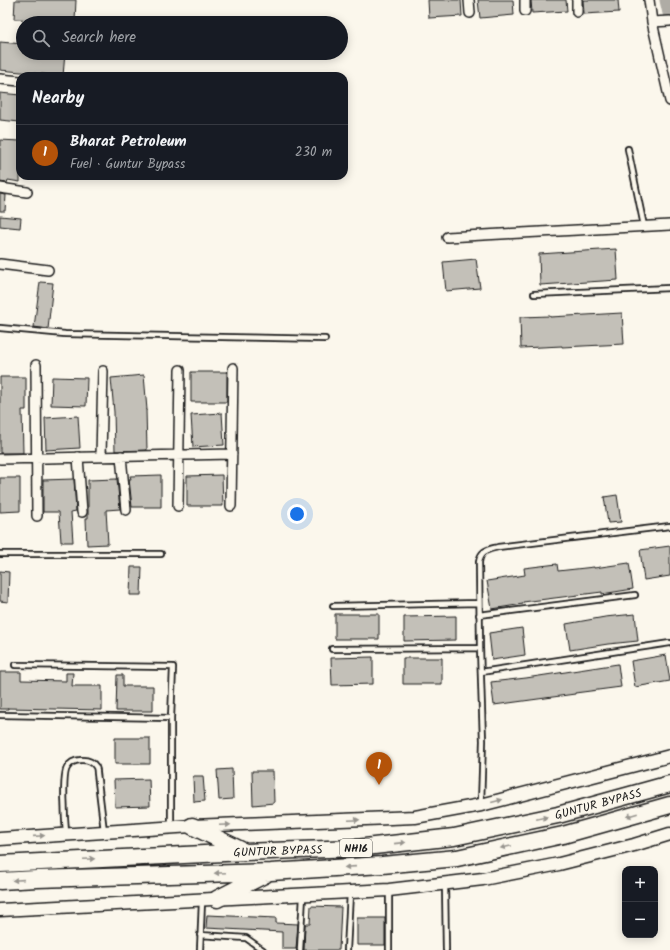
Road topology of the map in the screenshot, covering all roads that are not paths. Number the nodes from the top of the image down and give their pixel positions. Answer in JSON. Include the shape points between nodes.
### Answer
{"nodes":[{"id":1,"x":469,"y":0,"type":"edge"},
{"id":2,"x":524,"y":0,"type":"edge"},
{"id":3,"x":577,"y":0,"type":"edge"},
{"id":4,"x":649,"y":0,"type":"edge"},
{"id":5,"x":525,"y":11,"type":"dead end"},
{"id":6,"x":577,"y":12,"type":"dead end"},
{"id":7,"x":470,"y":13,"type":"dead end"},
{"id":8,"x":670,"y":21,"type":"edge"},
{"id":9,"x":652,"y":22,"type":"junction"},
{"id":10,"x":0,"y":79,"type":"edge"},
{"id":11,"x":16,"y":81,"type":"edge"},
{"id":12,"x":670,"y":101,"type":"edge"},
{"id":13,"x":628,"y":149,"type":"dead end"},
{"id":14,"x":0,"y":188,"type":"edge"},
{"id":15,"x":27,"y":192,"type":"dead end"},
{"id":16,"x":670,"y":225,"type":"edge"},
{"id":17,"x":644,"y":226,"type":"junction"},
{"id":18,"x":447,"y":237,"type":"dead end"},
{"id":19,"x":0,"y":264,"type":"edge"},
{"id":20,"x":48,"y":270,"type":"dead end"},
{"id":21,"x":670,"y":288,"type":"edge"},
{"id":22,"x":534,"y":294,"type":"dead end"},
{"id":23,"x":0,"y":328,"type":"edge"},
{"id":24,"x":325,"y":339,"type":"dead end"},
{"id":25,"x":36,"y":365,"type":"dead end"},
{"id":26,"x":234,"y":368,"type":"dead end"},
{"id":27,"x":180,"y":370,"type":"dead end"},
{"id":28,"x":103,"y":371,"type":"dead end"},
{"id":29,"x":232,"y":454,"type":"junction"},
{"id":30,"x":179,"y":455,"type":"junction"},
{"id":31,"x":101,"y":456,"type":"junction"},
{"id":32,"x":121,"y":456,"type":"junction"},
{"id":33,"x":78,"y":457,"type":"junction"},
{"id":34,"x":0,"y":458,"type":"edge"},
{"id":35,"x":37,"y":458,"type":"junction"},
{"id":36,"x":178,"y":506,"type":"dead end"},
{"id":37,"x":231,"y":506,"type":"dead end"},
{"id":38,"x":126,"y":510,"type":"dead end"},
{"id":39,"x":82,"y":512,"type":"dead end"},
{"id":40,"x":37,"y":516,"type":"dead end"},
{"id":41,"x":670,"y":526,"type":"edge"},
{"id":42,"x":0,"y":554,"type":"edge"},
{"id":43,"x":161,"y":554,"type":"dead end"},
{"id":44,"x":635,"y":595,"type":"dead end"},
{"id":45,"x":479,"y":603,"type":"junction"},
{"id":46,"x":333,"y":606,"type":"dead end"},
{"id":47,"x":479,"y":615,"type":"junction"},
{"id":48,"x":670,"y":643,"type":"edge"},
{"id":49,"x":480,"y":648,"type":"junction"},
{"id":50,"x":332,"y":649,"type":"dead end"},
{"id":51,"x":15,"y":665,"type":"dead end"},
{"id":52,"x":481,"y":672,"type":"junction"},
{"id":53,"x":0,"y":715,"type":"edge"},
{"id":54,"x":171,"y":718,"type":"junction"},
{"id":55,"x":670,"y":756,"type":"edge"},
{"id":56,"x":670,"y":784,"type":"edge"},
{"id":57,"x":481,"y":805,"type":"junction"},
{"id":58,"x":670,"y":805,"type":"edge"},
{"id":59,"x":192,"y":826,"type":"junction"},
{"id":60,"x":170,"y":827,"type":"junction"},
{"id":61,"x":105,"y":832,"type":"junction"},
{"id":62,"x":670,"y":834,"type":"edge"},
{"id":63,"x":66,"y":835,"type":"junction"},
{"id":64,"x":0,"y":839,"type":"edge"},
{"id":65,"x":245,"y":852,"type":"junction"},
{"id":66,"x":0,"y":864,"type":"edge"},
{"id":67,"x":271,"y":872,"type":"junction"},
{"id":68,"x":0,"y":881,"type":"edge"},
{"id":69,"x":445,"y":884,"type":"junction"},
{"id":70,"x":389,"y":890,"type":"junction"},
{"id":71,"x":350,"y":892,"type":"junction"},
{"id":72,"x":303,"y":894,"type":"junction"},
{"id":73,"x":209,"y":899,"type":"junction"},
{"id":74,"x":0,"y":910,"type":"edge"},
{"id":75,"x":200,"y":935,"type":"junction"},
{"id":76,"x":200,"y":950,"type":"edge"},
{"id":77,"x":263,"y":950,"type":"edge"},
{"id":78,"x":300,"y":950,"type":"edge"},
{"id":79,"x":347,"y":950,"type":"edge"},
{"id":80,"x":390,"y":950,"type":"edge"},
{"id":81,"x":446,"y":950,"type":"edge"}],
"edges":[{"from":1,"to":7,"type":"street"},
{"from":2,"to":5,"type":"street"},
{"from":3,"to":6,"type":"street"},
{"from":4,"to":9,"type":"street"},
{"from":8,"to":9,"type":"street"},
{"from":9,"to":12,"type":"street"},
{"from":10,"to":11,"type":"street"},
{"from":13,"to":17,"type":"lane"},
{"from":14,"to":15,"type":"street"},
{"from":16,"to":17,"type":"street"},
{"from":17,"to":18,"type":"street"},
{"from":19,"to":20,"type":"street"},
{"from":21,"to":22,"type":"lane"},
{"from":23,"to":24,"type":"lane","via":[[65,334]]},
{"from":25,"to":35,"type":"street"},
{"from":26,"to":29,"type":"street"},
{"from":27,"to":30,"type":"street"},
{"from":28,"to":31,"type":"street"},
{"from":29,"to":30,"type":"street"},
{"from":29,"to":37,"type":"street"},
{"from":30,"to":32,"type":"street"},
{"from":30,"to":36,"type":"street"},
{"from":31,"to":32,"type":"street"},
{"from":31,"to":33,"type":"street"},
{"from":32,"to":38,"type":"street"},
{"from":33,"to":35,"type":"street"},
{"from":33,"to":39,"type":"street"},
{"from":34,"to":35,"type":"street"},
{"from":35,"to":40,"type":"street"},
{"from":41,"to":45,"type":"lane","via":[[489,549],[480,556]]},
{"from":42,"to":43,"type":"lane"},
{"from":44,"to":47,"type":"lane"},
{"from":45,"to":46,"type":"lane"},
{"from":45,"to":47,"type":"lane"},
{"from":47,"to":49,"type":"lane"},
{"from":48,"to":52,"type":"lane"},
{"from":49,"to":50,"type":"lane"},
{"from":49,"to":52,"type":"lane"},
{"from":51,"to":54,"type":"lane","via":[[173,667]]},
{"from":52,"to":57,"type":"lane"},
{"from":53,"to":54,"type":"lane"},
{"from":54,"to":60,"type":"lane"},
{"from":57,"to":55,"type":"street","one_way":true},
{"from":65,"to":56,"type":"highway","name":"GUNTUR BYPASS","number":"NH16","one_way":true,"via":[[356,848],[454,837],[558,815]]},
{"from":59,"to":57,"type":"street","one_way":true,"via":[[415,817]]},
{"from":58,"to":67,"type":"highway","name":"GUNTUR BYPASS","number":"NH16","one_way":true,"via":[[563,835],[458,858]]},
{"from":59,"to":60,"type":"street"},
{"from":59,"to":65,"type":"highway"},
{"from":60,"to":61,"type":"street"},
{"from":61,"to":63,"type":"street"},
{"from":61,"to":63,"type":"lane","via":[[96,766],[90,761],[82,760],[67,767]]},
{"from":62,"to":69,"type":"street","via":[[559,864]]},
{"from":64,"to":63,"type":"street","one_way":true},
{"from":66,"to":65,"type":"highway","name":"GUNTUR BYPASS","number":"NH16","one_way":true},
{"from":67,"to":68,"type":"highway","name":"GUNTUR BYPASS","number":"NH16","one_way":true},
{"from":67,"to":73,"type":"highway"},
{"from":69,"to":70,"type":"street"},
{"from":69,"to":81,"type":"lane"},
{"from":70,"to":71,"type":"street"},
{"from":70,"to":80,"type":"lane"},
{"from":71,"to":72,"type":"street"},
{"from":71,"to":79,"type":"lane"},
{"from":72,"to":73,"type":"street"},
{"from":72,"to":78,"type":"lane"},
{"from":73,"to":74,"type":"street"},
{"from":73,"to":75,"type":"lane"},
{"from":75,"to":76,"type":"lane"},
{"from":75,"to":77,"type":"lane","via":[[246,938]]}]}
